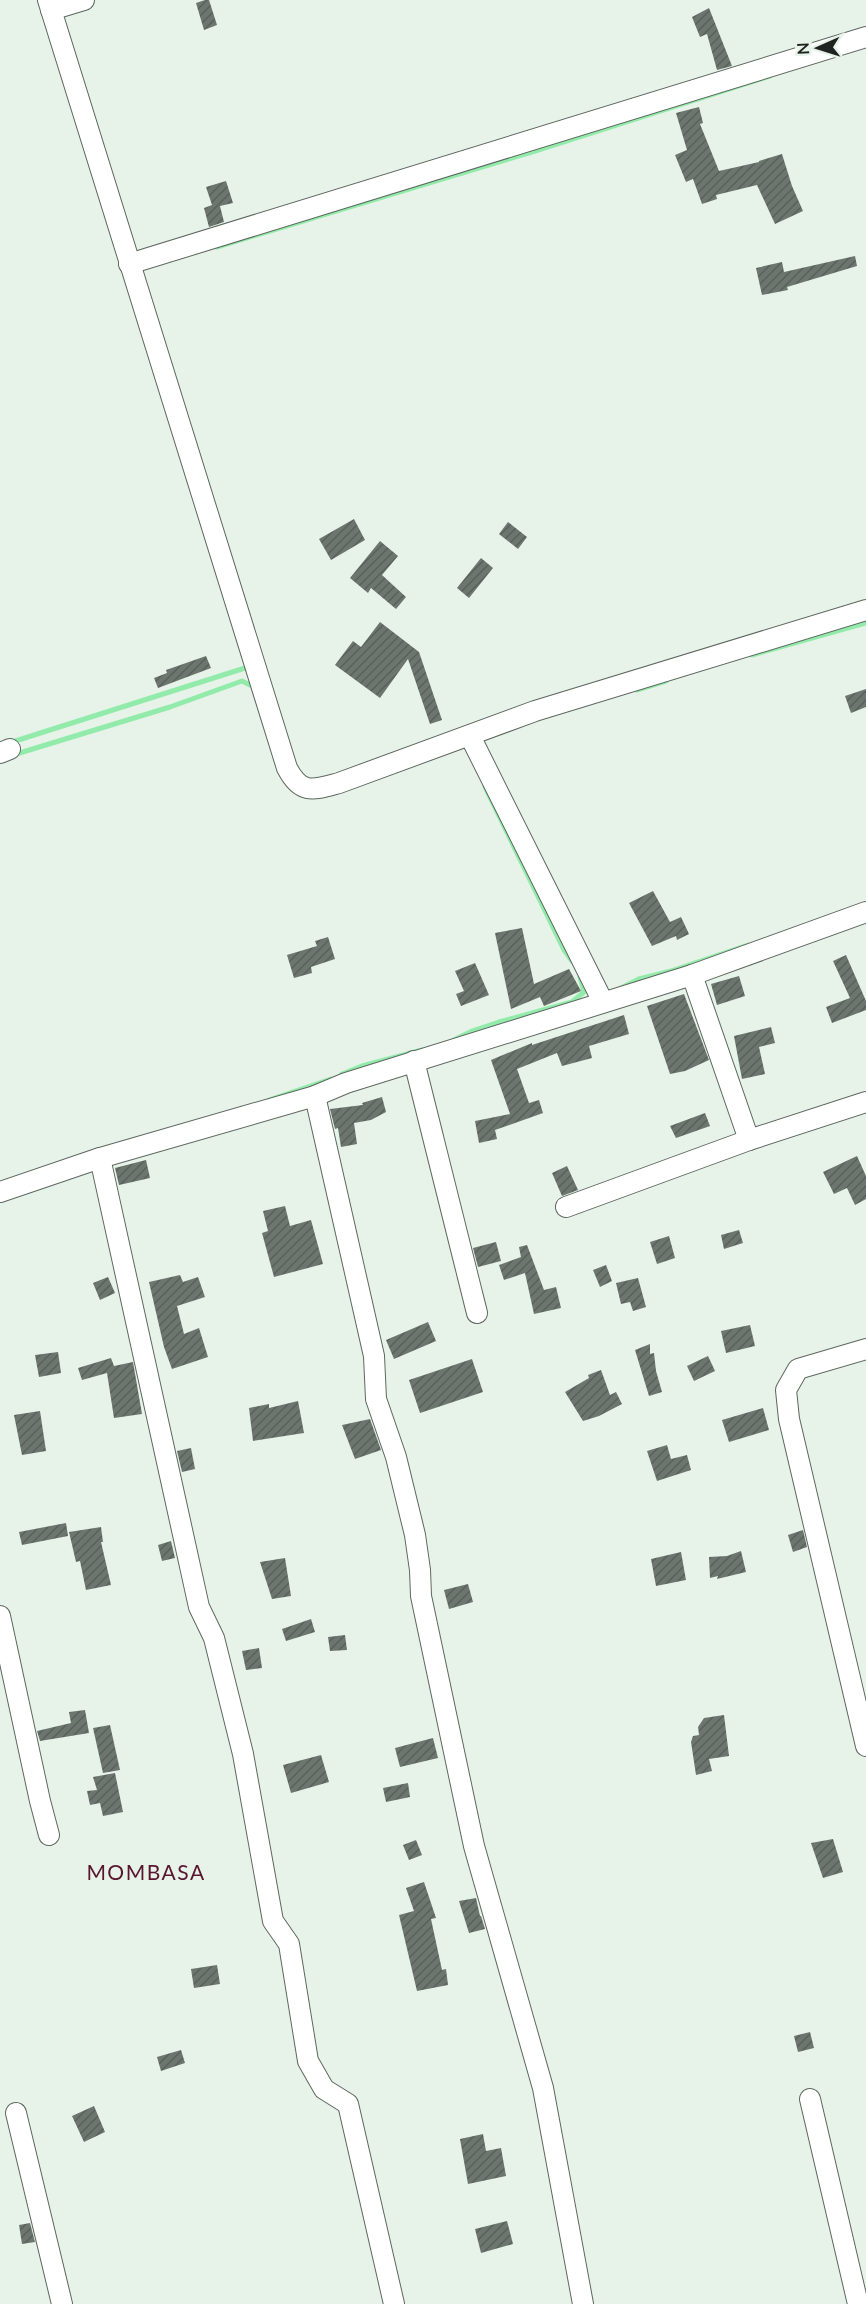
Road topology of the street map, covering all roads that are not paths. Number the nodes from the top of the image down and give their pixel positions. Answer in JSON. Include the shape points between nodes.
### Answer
{"nodes":[{"id":1,"x":84,"y":0,"type":"edge"},
{"id":2,"x":50,"y":5,"type":"edge"},
{"id":3,"x":866,"y":37,"type":"edge"},
{"id":4,"x":129,"y":264,"type":"junction"},
{"id":5,"x":866,"y":610,"type":"edge"},
{"id":6,"x":470,"y":736,"type":"junction"},
{"id":7,"x":866,"y":912,"type":"edge"},
{"id":8,"x":692,"y":975,"type":"junction"},
{"id":9,"x":603,"y":1002,"type":"junction"},
{"id":10,"x":414,"y":1061,"type":"junction"},
{"id":11,"x":315,"y":1096,"type":"junction"},
{"id":12,"x":866,"y":1102,"type":"edge"},
{"id":13,"x":749,"y":1140,"type":"junction"},
{"id":14,"x":100,"y":1158,"type":"junction"},
{"id":15,"x":0,"y":1192,"type":"edge"},
{"id":16,"x":566,"y":1206,"type":"dead end"},
{"id":17,"x":477,"y":1313,"type":"dead end"},
{"id":18,"x":866,"y":1349,"type":"edge"},
{"id":19,"x":0,"y":1616,"type":"edge"},
{"id":20,"x":866,"y":1746,"type":"edge"},
{"id":21,"x":50,"y":1835,"type":"dead end"},
{"id":22,"x":810,"y":2099,"type":"dead end"},
{"id":23,"x":16,"y":2113,"type":"dead end"},
{"id":24,"x":62,"y":2304,"type":"edge"},
{"id":25,"x":394,"y":2304,"type":"edge"},
{"id":26,"x":583,"y":2304,"type":"edge"},
{"id":27,"x":858,"y":2304,"type":"edge"}],
"edges":[{"from":1,"to":2,"type":"street"},
{"from":2,"to":4,"type":"street"},
{"from":3,"to":4,"type":"street"},
{"from":4,"to":6,"type":"street","via":[[294,781],[311,789],[339,783]]},
{"from":5,"to":6,"type":"street","via":[[535,711]]},
{"from":6,"to":9,"type":"street"},
{"from":7,"to":8,"type":"street"},
{"from":8,"to":9,"type":"street"},
{"from":8,"to":13,"type":"street"},
{"from":9,"to":10,"type":"street"},
{"from":10,"to":11,"type":"street"},
{"from":10,"to":17,"type":"street"},
{"from":11,"to":14,"type":"street"},
{"from":11,"to":26,"type":"street","via":[[374,1356],[375,1399],[396,1457],[415,1535],[421,1596],[474,1846],[543,2088]]},
{"from":12,"to":13,"type":"street"},
{"from":13,"to":16,"type":"street"},
{"from":14,"to":15,"type":"street"},
{"from":14,"to":25,"type":"street","via":[[200,1607],[214,1638],[243,1754],[273,1921],[289,1944],[308,2061],[324,2089],[348,2104]]},
{"from":18,"to":20,"type":"street","via":[[798,1369],[786,1390],[791,1431]]},
{"from":19,"to":21,"type":"street"},
{"from":22,"to":27,"type":"street"},
{"from":23,"to":24,"type":"street"}]}
